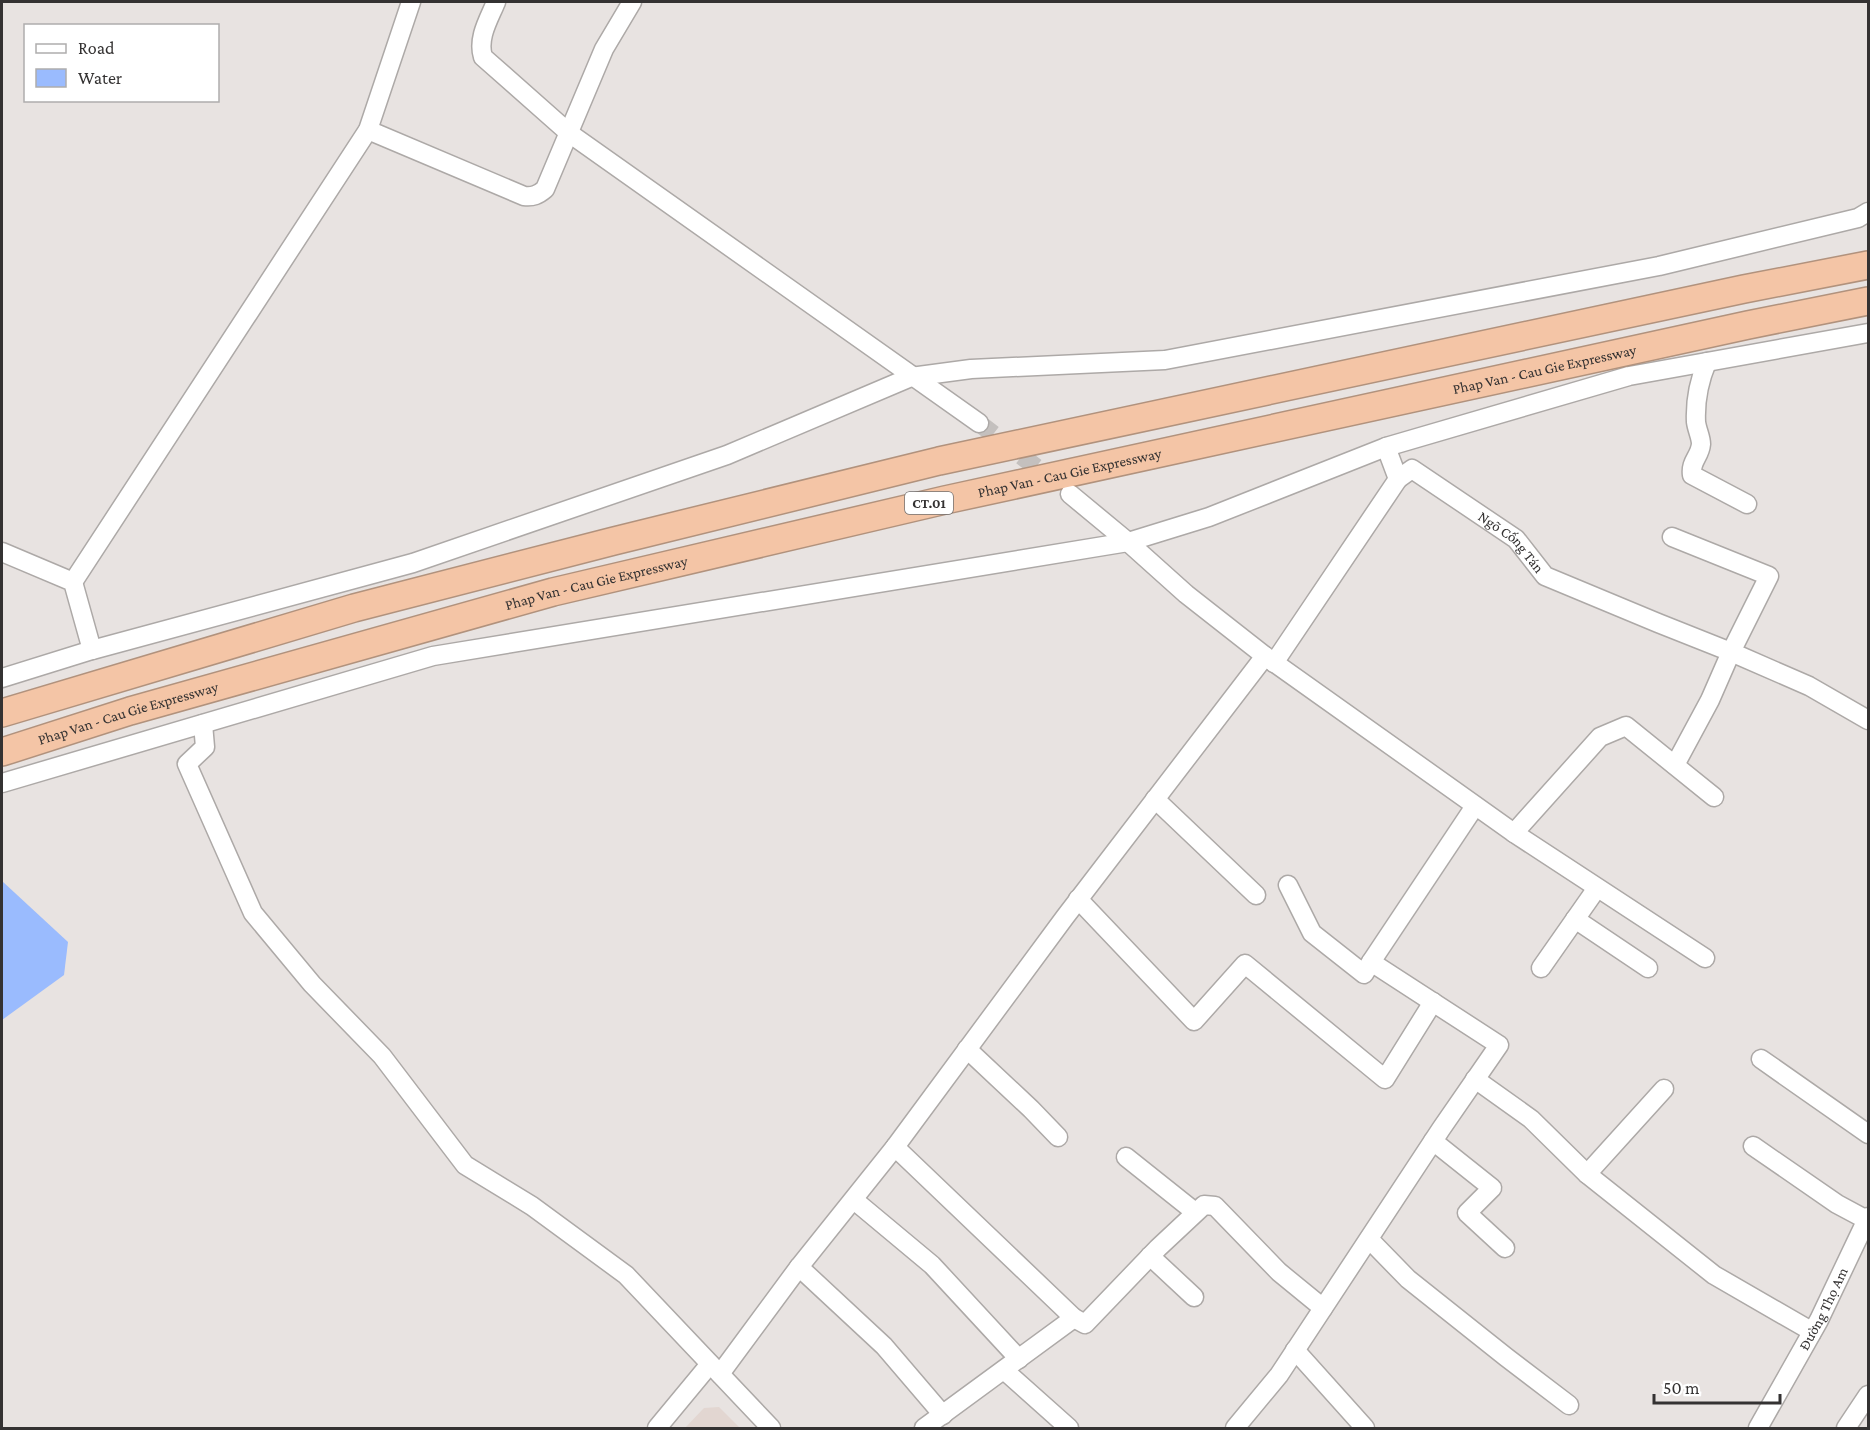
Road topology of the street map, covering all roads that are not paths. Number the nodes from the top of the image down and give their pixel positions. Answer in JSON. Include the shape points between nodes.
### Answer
{"nodes":[{"id":1,"x":411,"y":2,"type":"edge"},
{"id":2,"x":496,"y":2,"type":"edge"},
{"id":3,"x":632,"y":2,"type":"edge"},
{"id":4,"x":368,"y":130,"type":"junction"},
{"id":5,"x":569,"y":133,"type":"junction"},
{"id":6,"x":1869,"y":212,"type":"edge"},
{"id":7,"x":1869,"y":265,"type":"edge"},
{"id":8,"x":1869,"y":301,"type":"edge"},
{"id":9,"x":1869,"y":333,"type":"edge"},
{"id":10,"x":1707,"y":362,"type":"junction"},
{"id":11,"x":911,"y":377,"type":"junction"},
{"id":12,"x":979,"y":423,"type":"tunnel mouth"},
{"id":13,"x":1386,"y":447,"type":"junction"},
{"id":14,"x":1398,"y":479,"type":"junction"},
{"id":15,"x":1070,"y":494,"type":"tunnel mouth"},
{"id":16,"x":1747,"y":504,"type":"dead end"},
{"id":17,"x":1672,"y":537,"type":"dead end"},
{"id":18,"x":1128,"y":542,"type":"junction"},
{"id":19,"x":2,"y":552,"type":"edge"},
{"id":20,"x":73,"y":582,"type":"junction"},
{"id":21,"x":92,"y":650,"type":"junction"},
{"id":22,"x":1731,"y":652,"type":"junction"},
{"id":23,"x":1269,"y":659,"type":"junction"},
{"id":24,"x":2,"y":678,"type":"edge"},
{"id":25,"x":2,"y":713,"type":"edge"},
{"id":26,"x":1869,"y":720,"type":"edge"},
{"id":27,"x":203,"y":724,"type":"junction"},
{"id":28,"x":2,"y":752,"type":"edge"},
{"id":29,"x":1675,"y":765,"type":"junction"},
{"id":30,"x":2,"y":783,"type":"edge"},
{"id":31,"x":1714,"y":796,"type":"dead end"},
{"id":32,"x":1155,"y":799,"type":"junction"},
{"id":33,"x":1475,"y":806,"type":"junction"},
{"id":34,"x":1514,"y":833,"type":"junction"},
{"id":35,"x":1288,"y":885,"type":"dead end"},
{"id":36,"x":1597,"y":888,"type":"junction"},
{"id":37,"x":1256,"y":896,"type":"dead end"},
{"id":38,"x":1078,"y":899,"type":"junction"},
{"id":39,"x":1575,"y":919,"type":"junction"},
{"id":40,"x":1705,"y":958,"type":"dead end"},
{"id":41,"x":1371,"y":962,"type":"junction"},
{"id":42,"x":1648,"y":968,"type":"dead end"},
{"id":43,"x":1541,"y":969,"type":"dead end"},
{"id":44,"x":1433,"y":1002,"type":"junction"},
{"id":45,"x":967,"y":1049,"type":"junction"},
{"id":46,"x":1761,"y":1059,"type":"dead end"},
{"id":47,"x":1475,"y":1079,"type":"junction"},
{"id":48,"x":1664,"y":1089,"type":"dead end"},
{"id":49,"x":1869,"y":1134,"type":"edge"},
{"id":50,"x":1058,"y":1137,"type":"dead end"},
{"id":51,"x":1433,"y":1141,"type":"junction"},
{"id":52,"x":1753,"y":1146,"type":"dead end"},
{"id":53,"x":896,"y":1147,"type":"junction"},
{"id":54,"x":1126,"y":1157,"type":"dead end"},
{"id":55,"x":1587,"y":1174,"type":"junction"},
{"id":56,"x":854,"y":1200,"type":"junction"},
{"id":57,"x":1195,"y":1212,"type":"junction"},
{"id":58,"x":1868,"y":1218,"type":"edge"},
{"id":59,"x":1369,"y":1239,"type":"junction"},
{"id":60,"x":1504,"y":1248,"type":"dead end"},
{"id":61,"x":1150,"y":1256,"type":"junction"},
{"id":62,"x":799,"y":1268,"type":"junction"},
{"id":63,"x":1194,"y":1297,"type":"dead end"},
{"id":64,"x":1323,"y":1308,"type":"junction"},
{"id":65,"x":1074,"y":1318,"type":"junction"},
{"id":66,"x":1811,"y":1334,"type":"junction"},
{"id":67,"x":1295,"y":1350,"type":"junction"},
{"id":68,"x":1019,"y":1359,"type":"junction"},
{"id":69,"x":715,"y":1369,"type":"junction"},
{"id":70,"x":1004,"y":1370,"type":"junction"},
{"id":71,"x":1869,"y":1395,"type":"edge"},
{"id":72,"x":1569,"y":1405,"type":"dead end"},
{"id":73,"x":943,"y":1415,"type":"junction"},
{"id":74,"x":657,"y":1428,"type":"edge"},
{"id":75,"x":771,"y":1428,"type":"edge"},
{"id":76,"x":924,"y":1428,"type":"edge"},
{"id":77,"x":1068,"y":1428,"type":"edge"},
{"id":78,"x":1235,"y":1428,"type":"edge"},
{"id":79,"x":1365,"y":1428,"type":"edge"},
{"id":80,"x":1758,"y":1428,"type":"edge"},
{"id":81,"x":1846,"y":1428,"type":"edge"}],
"edges":[{"from":1,"to":4,"type":"street"},
{"from":2,"to":5,"type":"street","via":[[483,33],[483,57]]},
{"from":3,"to":5,"type":"street","via":[[604,50]]},
{"from":4,"to":5,"type":"street","via":[[524,196],[545,189]]},
{"from":4,"to":20,"type":"street"},
{"from":5,"to":11,"type":"street"},
{"from":6,"to":11,"type":"street","via":[[1858,218],[1659,266],[1165,360],[971,369]]},
{"from":7,"to":25,"type":"highway","number":"CT.01","via":[[939,461],[354,608]]},
{"from":8,"to":28,"type":"highway","name":"Phap Van - Cau Gie Expressway","number":"CT.01","via":[[956,497],[633,573],[352,648]]},
{"from":9,"to":10,"type":"street"},
{"from":10,"to":13,"type":"street","via":[[1629,376]]},
{"from":10,"to":16,"type":"street","via":[[1696,404],[1701,441],[1691,467],[1692,475]]},
{"from":11,"to":12,"type":"street"},
{"from":11,"to":21,"type":"street","via":[[727,455],[424,559]]},
{"from":13,"to":14,"type":"street"},
{"from":13,"to":18,"type":"street","via":[[1209,517]]},
{"from":14,"to":22,"type":"street","name":"Ngõ Cống Tán","via":[[1412,469],[1516,539],[1545,576]]},
{"from":14,"to":23,"type":"street"},
{"from":15,"to":18,"type":"street"},
{"from":17,"to":22,"type":"street","via":[[1769,576]]},
{"from":18,"to":23,"type":"street"},
{"from":18,"to":27,"type":"street","via":[[433,656]]},
{"from":19,"to":20,"type":"street"},
{"from":20,"to":21,"type":"street"},
{"from":21,"to":24,"type":"street"},
{"from":22,"to":26,"type":"street","via":[[1809,686]]},
{"from":22,"to":29,"type":"street"},
{"from":23,"to":32,"type":"street"},
{"from":23,"to":33,"type":"street"},
{"from":27,"to":30,"type":"street"},
{"from":27,"to":69,"type":"street","via":[[204,747],[187,764],[253,913],[312,984],[382,1056],[465,1165],[532,1206],[627,1275]]},
{"from":29,"to":31,"type":"street"},
{"from":29,"to":34,"type":"street","via":[[1626,726],[1600,737]]},
{"from":32,"to":37,"type":"street"},
{"from":32,"to":38,"type":"street"},
{"from":33,"to":34,"type":"street"},
{"from":33,"to":41,"type":"street"},
{"from":34,"to":36,"type":"street"},
{"from":35,"to":41,"type":"street","via":[[1312,933],[1364,974]]},
{"from":36,"to":39,"type":"street"},
{"from":36,"to":40,"type":"street"},
{"from":38,"to":44,"type":"street","via":[[1194,1021],[1245,964],[1385,1079]]},
{"from":38,"to":45,"type":"street"},
{"from":39,"to":42,"type":"street"},
{"from":39,"to":43,"type":"street"},
{"from":41,"to":44,"type":"street"},
{"from":44,"to":47,"type":"street","via":[[1499,1045]]},
{"from":45,"to":50,"type":"street"},
{"from":45,"to":53,"type":"street"},
{"from":46,"to":49,"type":"street"},
{"from":47,"to":51,"type":"street"},
{"from":47,"to":55,"type":"street","via":[[1531,1119]]},
{"from":48,"to":55,"type":"street"},
{"from":51,"to":59,"type":"street"},
{"from":51,"to":60,"type":"street","via":[[1492,1188],[1467,1214]]},
{"from":52,"to":58,"type":"street","via":[[1837,1204]]},
{"from":53,"to":56,"type":"street"},
{"from":53,"to":65,"type":"street"},
{"from":54,"to":57,"type":"street"},
{"from":55,"to":66,"type":"street","via":[[1714,1275]]},
{"from":56,"to":62,"type":"street"},
{"from":56,"to":68,"type":"street","via":[[932,1265]]},
{"from":57,"to":61,"type":"street"},
{"from":57,"to":64,"type":"street","via":[[1204,1205],[1215,1206],[1279,1272]]},
{"from":58,"to":66,"type":"street","name":"Đường Thọ Am"},
{"from":59,"to":64,"type":"street"},
{"from":59,"to":72,"type":"street","via":[[1408,1279]]},
{"from":61,"to":63,"type":"street"},
{"from":61,"to":65,"type":"street","via":[[1084,1324]]},
{"from":62,"to":69,"type":"street"},
{"from":62,"to":73,"type":"street","via":[[884,1346]]},
{"from":64,"to":67,"type":"street"},
{"from":65,"to":68,"type":"street"},
{"from":66,"to":80,"type":"street","name":"Đường Thọ Am"},
{"from":67,"to":78,"type":"street"},
{"from":67,"to":79,"type":"street"},
{"from":68,"to":70,"type":"street"},
{"from":69,"to":74,"type":"street"},
{"from":69,"to":75,"type":"street"},
{"from":70,"to":73,"type":"street"},
{"from":70,"to":77,"type":"street"},
{"from":71,"to":81,"type":"street"},
{"from":73,"to":76,"type":"street"}]}
